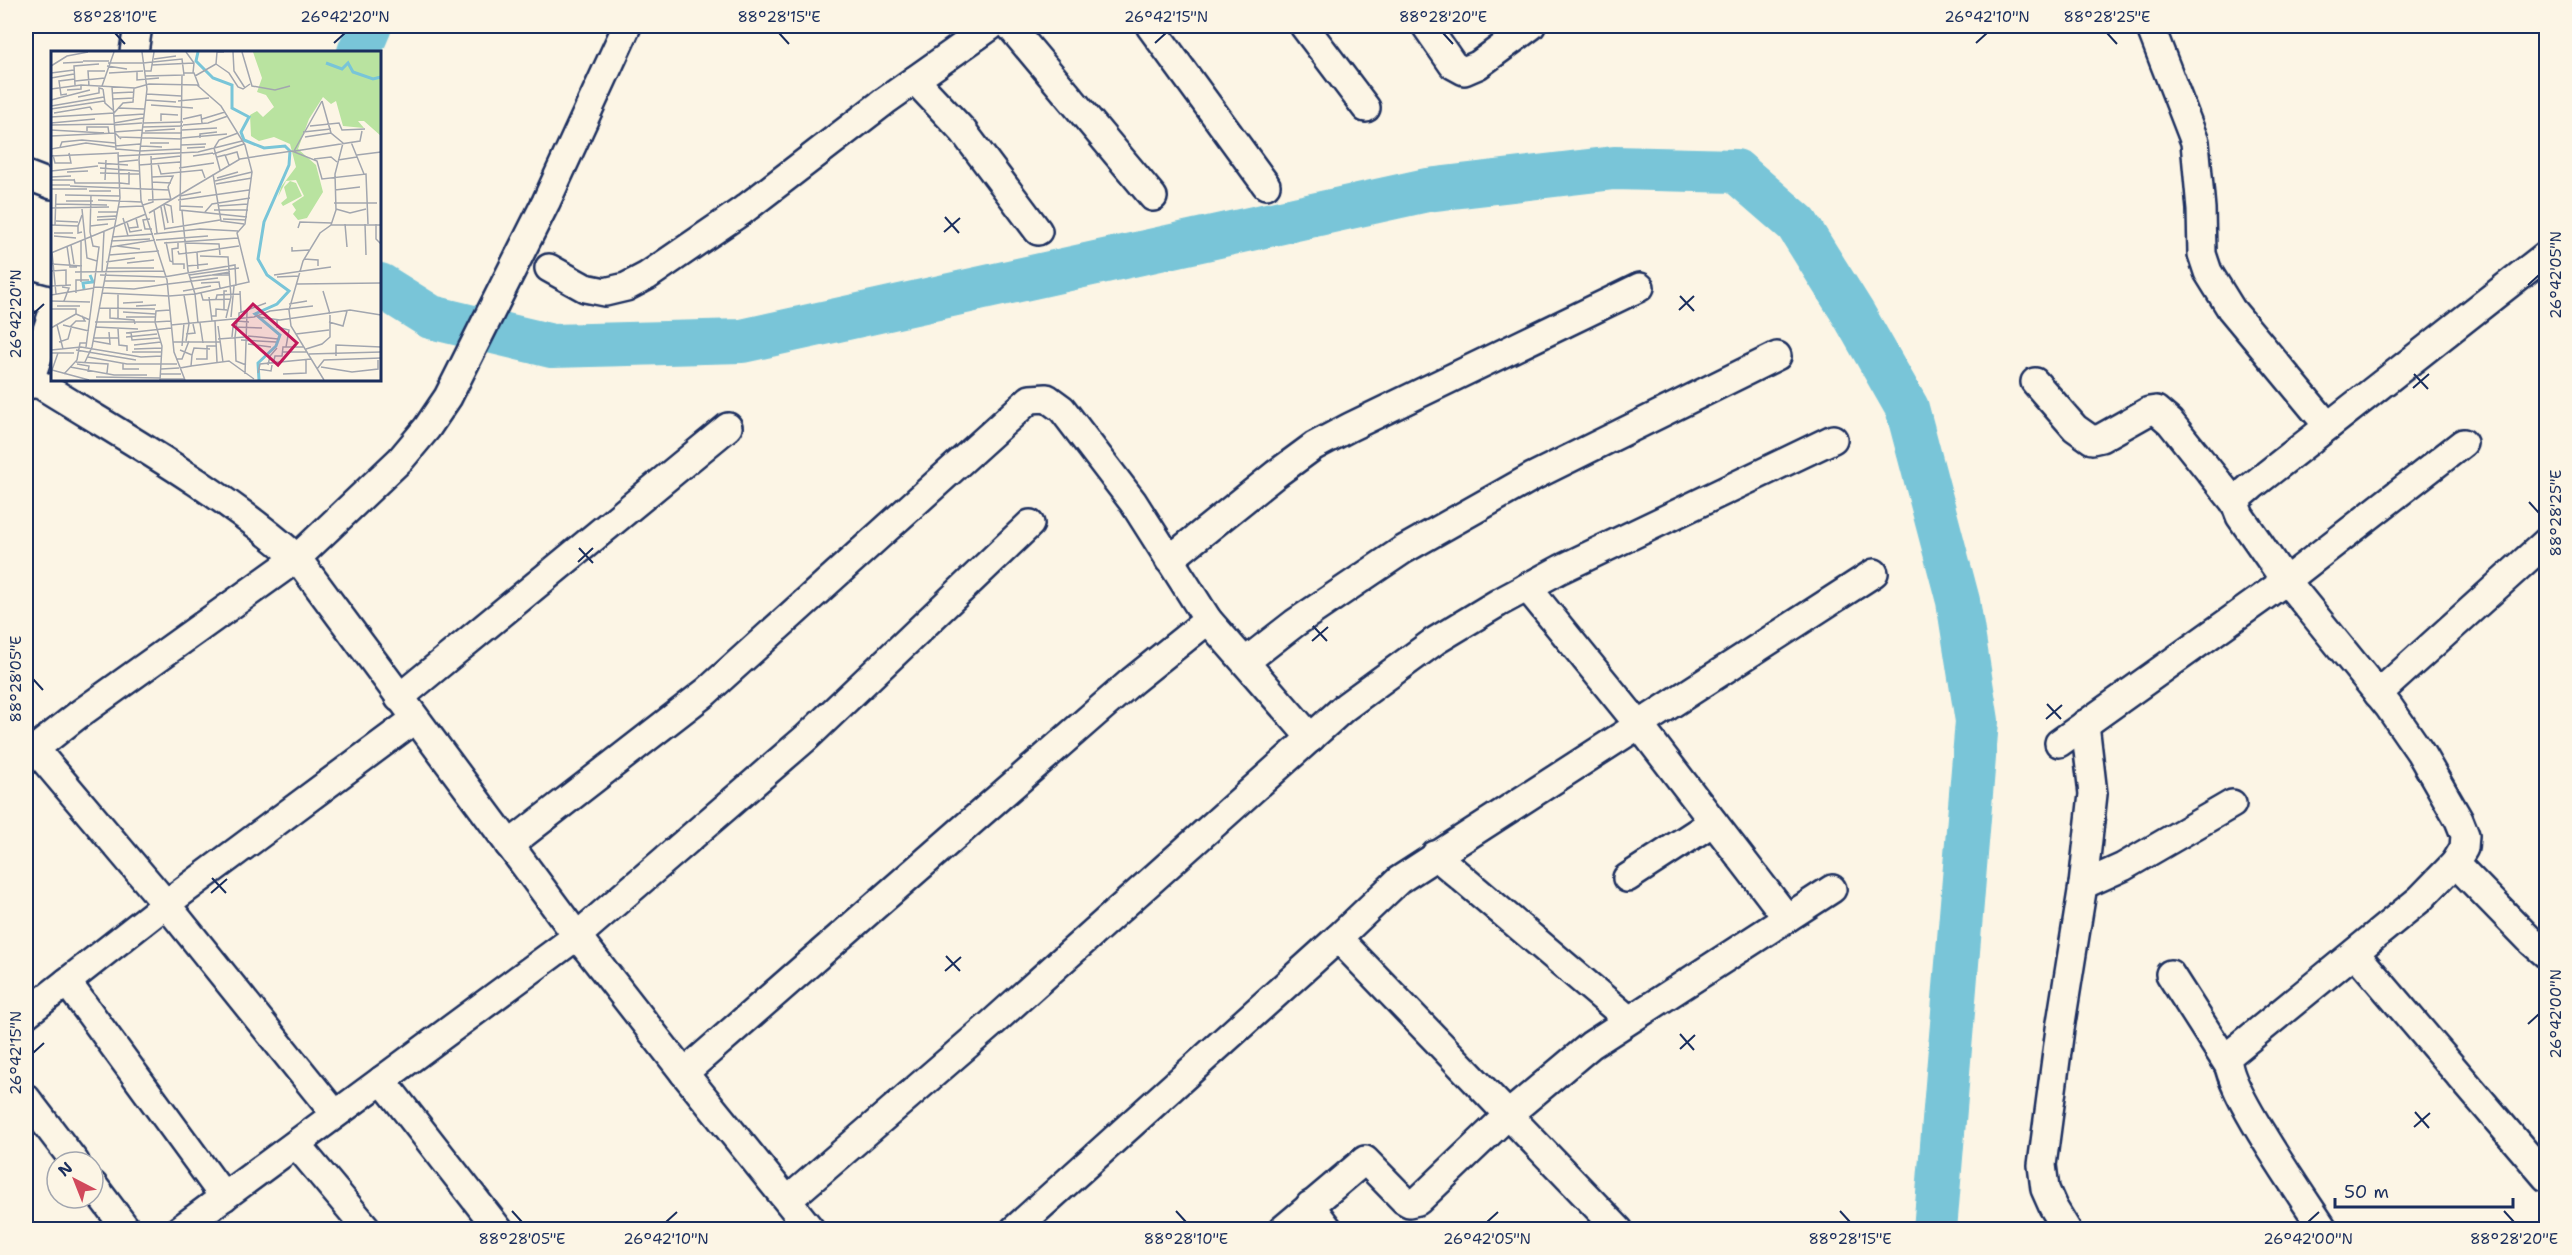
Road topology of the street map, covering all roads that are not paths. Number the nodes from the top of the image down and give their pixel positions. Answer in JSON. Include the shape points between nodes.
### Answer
{"nodes":[{"id":1,"x":138,"y":26,"type":"edge"},
{"id":2,"x":627,"y":26,"type":"edge"},
{"id":3,"x":991,"y":26,"type":"edge"},
{"id":4,"x":1010,"y":26,"type":"edge"},
{"id":5,"x":1150,"y":26,"type":"edge"},
{"id":6,"x":1304,"y":26,"type":"edge"},
{"id":7,"x":1426,"y":26,"type":"edge"},
{"id":8,"x":1531,"y":26,"type":"edge"},
{"id":9,"x":2150,"y":26,"type":"edge"},
{"id":10,"x":134,"y":51,"type":"edge"},
{"id":11,"x":915,"y":80,"type":"junction"},
{"id":12,"x":1366,"y":108,"type":"dead end"},
{"id":13,"x":26,"y":175,"type":"edge"},
{"id":14,"x":51,"y":185,"type":"edge"},
{"id":15,"x":1266,"y":185,"type":"dead end"},
{"id":16,"x":1153,"y":197,"type":"dead end"},
{"id":17,"x":1038,"y":231,"type":"dead end"},
{"id":18,"x":2547,"y":255,"type":"edge"},
{"id":19,"x":549,"y":268,"type":"dead end"},
{"id":20,"x":1640,"y":287,"type":"dead end"},
{"id":21,"x":26,"y":294,"type":"edge"},
{"id":22,"x":51,"y":301,"type":"edge"},
{"id":23,"x":51,"y":318,"type":"edge"},
{"id":24,"x":1777,"y":356,"type":"dead end"},
{"id":25,"x":2035,"y":382,"type":"dead end"},
{"id":26,"x":27,"y":384,"type":"edge"},
{"id":27,"x":2328,"y":426,"type":"junction"},
{"id":28,"x":728,"y":427,"type":"dead end"},
{"id":29,"x":1833,"y":439,"type":"dead end"},
{"id":30,"x":2463,"y":443,"type":"dead end"},
{"id":31,"x":2235,"y":503,"type":"junction"},
{"id":32,"x":1030,"y":524,"type":"dead end"},
{"id":33,"x":2547,"y":542,"type":"edge"},
{"id":34,"x":297,"y":558,"type":"junction"},
{"id":35,"x":1169,"y":560,"type":"junction"},
{"id":36,"x":1874,"y":573,"type":"dead end"},
{"id":37,"x":2287,"y":580,"type":"junction"},
{"id":38,"x":1527,"y":587,"type":"junction"},
{"id":39,"x":1208,"y":620,"type":"junction"},
{"id":40,"x":1245,"y":662,"type":"junction"},
{"id":41,"x":2378,"y":694,"type":"junction"},
{"id":42,"x":407,"y":708,"type":"junction"},
{"id":43,"x":2085,"y":724,"type":"junction"},
{"id":44,"x":1639,"y":725,"type":"junction"},
{"id":45,"x":1311,"y":738,"type":"junction"},
{"id":46,"x":2059,"y":743,"type":"dead end"},
{"id":47,"x":30,"y":752,"type":"edge"},
{"id":48,"x":2232,"y":804,"type":"dead end"},
{"id":49,"x":1713,"y":822,"type":"junction"},
{"id":50,"x":508,"y":846,"type":"junction"},
{"id":51,"x":1435,"y":855,"type":"junction"},
{"id":52,"x":2456,"y":863,"type":"junction"},
{"id":53,"x":1627,"y":878,"type":"dead end"},
{"id":54,"x":2083,"y":885,"type":"junction"},
{"id":55,"x":1832,"y":889,"type":"dead end"},
{"id":56,"x":166,"y":904,"type":"junction"},
{"id":57,"x":1786,"y":918,"type":"junction"},
{"id":58,"x":577,"y":936,"type":"junction"},
{"id":59,"x":1338,"y":938,"type":"junction"},
{"id":60,"x":2355,"y":952,"type":"junction"},
{"id":61,"x":2547,"y":954,"type":"edge"},
{"id":62,"x":2170,"y":974,"type":"dead end"},
{"id":63,"x":67,"y":982,"type":"junction"},
{"id":64,"x":26,"y":1014,"type":"edge"},
{"id":65,"x":1628,"y":1019,"type":"junction"},
{"id":66,"x":2227,"y":1063,"type":"junction"},
{"id":67,"x":684,"y":1073,"type":"junction"},
{"id":68,"x":382,"y":1080,"type":"junction"},
{"id":69,"x":26,"y":1098,"type":"edge"},
{"id":70,"x":336,"y":1114,"type":"junction"},
{"id":71,"x":1509,"y":1114,"type":"junction"},
{"id":72,"x":296,"y":1144,"type":"junction"},
{"id":73,"x":66,"y":1150,"type":"edge"},
{"id":74,"x":2547,"y":1177,"type":"edge"},
{"id":75,"x":224,"y":1197,"type":"junction"},
{"id":76,"x":788,"y":1200,"type":"junction"},
{"id":77,"x":105,"y":1201,"type":"edge"},
{"id":78,"x":1310,"y":1204,"type":"junction"},
{"id":79,"x":127,"y":1230,"type":"edge"},
{"id":80,"x":179,"y":1230,"type":"edge"},
{"id":81,"x":368,"y":1230,"type":"edge"},
{"id":82,"x":499,"y":1230,"type":"edge"},
{"id":83,"x":811,"y":1230,"type":"edge"},
{"id":84,"x":1014,"y":1230,"type":"edge"},
{"id":85,"x":1282,"y":1230,"type":"edge"},
{"id":86,"x":1329,"y":1230,"type":"edge"},
{"id":87,"x":1619,"y":1230,"type":"edge"},
{"id":88,"x":2067,"y":1230,"type":"edge"},
{"id":89,"x":2324,"y":1230,"type":"edge"}],
"edges":[{"from":1,"to":10,"type":"street"},
{"from":2,"to":34,"type":"street","via":[[546,202],[448,397],[401,459]]},
{"from":3,"to":11,"type":"street"},
{"from":4,"to":16,"type":"street"},
{"from":5,"to":15,"type":"street"},
{"from":6,"to":12,"type":"street"},
{"from":7,"to":8,"type":"street","via":[[1453,65],[1464,70],[1478,65]]},
{"from":9,"to":27,"type":"street","via":[[2195,142],[2202,254],[2208,272],[2231,309]]},
{"from":11,"to":17,"type":"street","via":[[963,131]]},
{"from":11,"to":19,"type":"street","via":[[742,211],[626,287],[605,292],[585,288]]},
{"from":13,"to":14,"type":"street"},
{"from":18,"to":27,"type":"street"},
{"from":20,"to":35,"type":"street","via":[[1314,446]]},
{"from":21,"to":22,"type":"street"},
{"from":23,"to":26,"type":"street"},
{"from":24,"to":40,"type":"street","via":[[1534,476],[1403,550]]},
{"from":25,"to":31,"type":"street","via":[[2075,428],[2092,440],[2156,410]]},
{"from":26,"to":34,"type":"street","via":[[41,385],[150,452],[263,528]]},
{"from":27,"to":31,"type":"street"},
{"from":28,"to":42,"type":"street"},
{"from":29,"to":38,"type":"street"},
{"from":30,"to":37,"type":"street"},
{"from":31,"to":37,"type":"street","via":[[2240,516]]},
{"from":32,"to":58,"type":"street","via":[[807,737]]},
{"from":33,"to":41,"type":"street"},
{"from":34,"to":42,"type":"street"},
{"from":34,"to":47,"type":"street"},
{"from":35,"to":39,"type":"street"},
{"from":35,"to":50,"type":"street","via":[[1133,501],[1062,409],[1047,398],[1030,399],[705,692]]},
{"from":36,"to":44,"type":"street"},
{"from":37,"to":41,"type":"street"},
{"from":37,"to":43,"type":"street"},
{"from":38,"to":44,"type":"street"},
{"from":38,"to":45,"type":"street","via":[[1435,641],[1345,707]]},
{"from":39,"to":40,"type":"street"},
{"from":39,"to":67,"type":"street","via":[[1132,681]]},
{"from":40,"to":45,"type":"street"},
{"from":41,"to":52,"type":"street","via":[[2420,752],[2459,820],[2465,835],[2464,848]]},
{"from":42,"to":50,"type":"street"},
{"from":42,"to":56,"type":"street"},
{"from":43,"to":46,"type":"street"},
{"from":43,"to":54,"type":"street","via":[[2093,794]]},
{"from":44,"to":49,"type":"street"},
{"from":44,"to":51,"type":"street"},
{"from":45,"to":76,"type":"street"},
{"from":47,"to":56,"type":"street"},
{"from":48,"to":54,"type":"street","via":[[2123,867]]},
{"from":49,"to":53,"type":"street"},
{"from":49,"to":57,"type":"street"},
{"from":50,"to":58,"type":"street"},
{"from":51,"to":59,"type":"street","via":[[1399,880]]},
{"from":51,"to":65,"type":"street"},
{"from":52,"to":60,"type":"street","via":[[2420,899]]},
{"from":52,"to":61,"type":"street"},
{"from":54,"to":88,"type":"street","via":[[2042,1165],[2045,1190]]},
{"from":55,"to":57,"type":"street"},
{"from":56,"to":63,"type":"street"},
{"from":56,"to":70,"type":"street"},
{"from":57,"to":65,"type":"street"},
{"from":58,"to":67,"type":"street"},
{"from":58,"to":68,"type":"street"},
{"from":59,"to":71,"type":"street"},
{"from":59,"to":84,"type":"street"},
{"from":60,"to":66,"type":"street","via":[[2233,1050]]},
{"from":60,"to":74,"type":"street"},
{"from":62,"to":66,"type":"street"},
{"from":63,"to":64,"type":"street"},
{"from":63,"to":75,"type":"street"},
{"from":65,"to":71,"type":"street"},
{"from":66,"to":89,"type":"street","via":[[2238,1090]]},
{"from":67,"to":76,"type":"street"},
{"from":68,"to":70,"type":"street"},
{"from":68,"to":82,"type":"street"},
{"from":69,"to":73,"type":"street"},
{"from":70,"to":72,"type":"street"},
{"from":71,"to":78,"type":"street","via":[[1418,1201],[1404,1200],[1365,1160]]},
{"from":71,"to":87,"type":"street"},
{"from":72,"to":75,"type":"street"},
{"from":72,"to":81,"type":"street"},
{"from":75,"to":80,"type":"street"},
{"from":76,"to":83,"type":"street"},
{"from":77,"to":79,"type":"street"},
{"from":78,"to":85,"type":"street"},
{"from":78,"to":86,"type":"street"}]}
